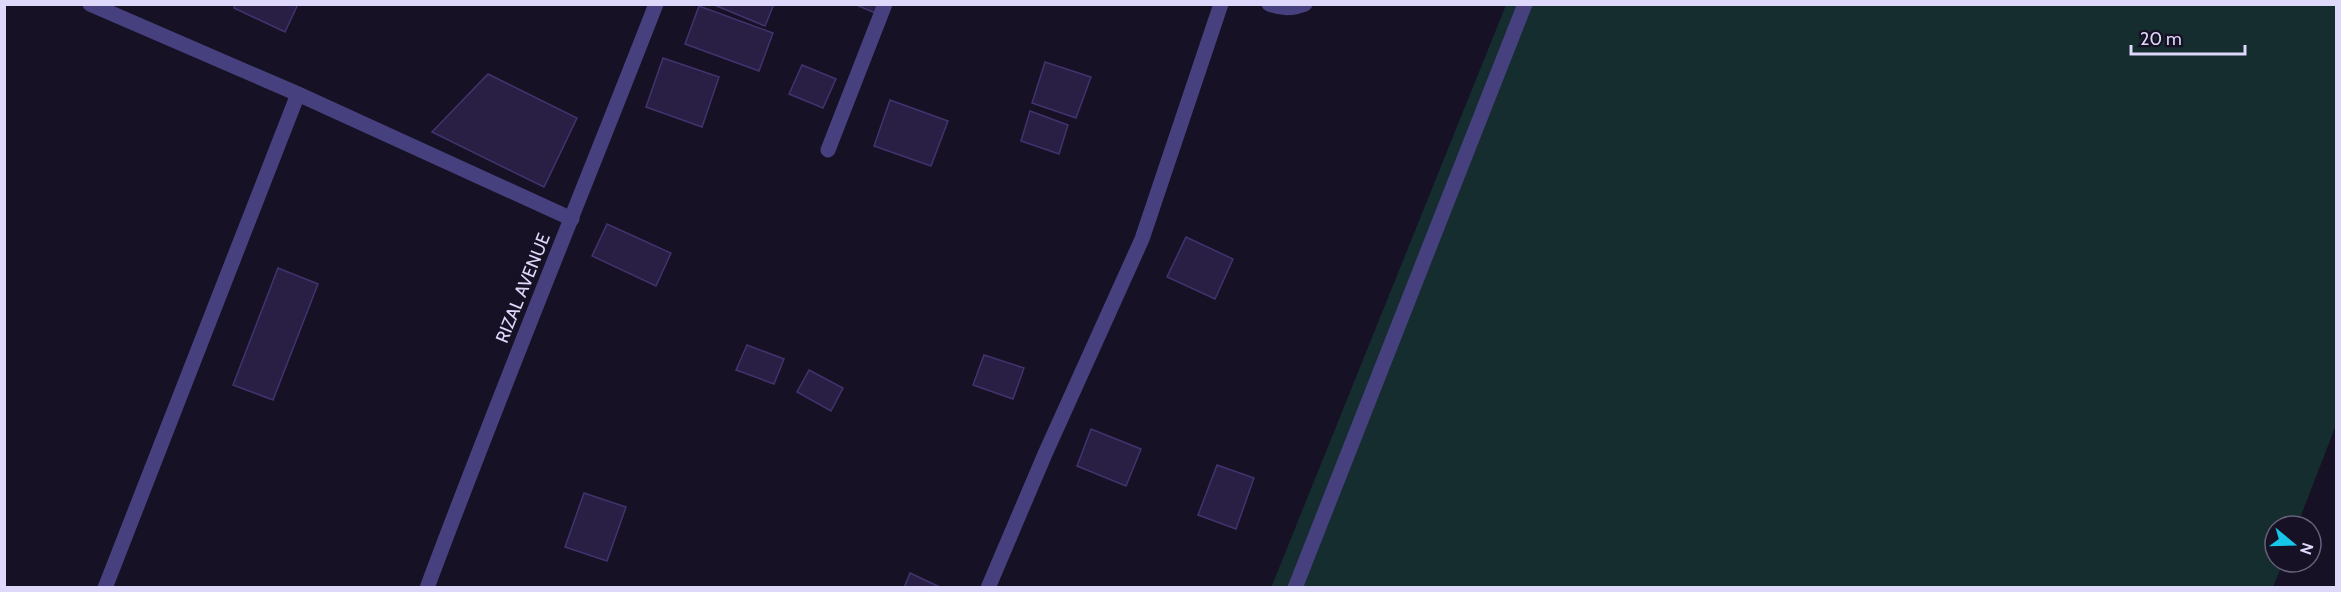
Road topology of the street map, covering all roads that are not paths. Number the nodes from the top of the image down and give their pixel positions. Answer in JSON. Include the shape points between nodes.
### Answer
{"nodes":[{"id":1,"x":90,"y":4,"type":"edge"},
{"id":2,"x":656,"y":4,"type":"edge"},
{"id":3,"x":885,"y":4,"type":"edge"},
{"id":4,"x":1221,"y":4,"type":"edge"},
{"id":5,"x":1269,"y":4,"type":"edge"},
{"id":6,"x":1305,"y":4,"type":"edge"},
{"id":7,"x":1525,"y":4,"type":"edge"},
{"id":8,"x":298,"y":94,"type":"junction"},
{"id":9,"x":828,"y":150,"type":"dead end"},
{"id":10,"x":572,"y":219,"type":"junction"},
{"id":11,"x":105,"y":588,"type":"edge"},
{"id":12,"x":427,"y":588,"type":"edge"},
{"id":13,"x":988,"y":588,"type":"edge"},
{"id":14,"x":1295,"y":588,"type":"edge"}],
"edges":[{"from":1,"to":8,"type":"street"},
{"from":2,"to":10,"type":"street","name":"RIZAL AVENUE"},
{"from":3,"to":9,"type":"street"},
{"from":4,"to":13,"type":"street","via":[[1142,239]]},
{"from":5,"to":6,"type":"street","via":[[1280,8]]},
{"from":7,"to":14,"type":"street"},
{"from":8,"to":10,"type":"street"},
{"from":8,"to":11,"type":"street"},
{"from":10,"to":12,"type":"street","name":"RIZAL AVENUE"}]}
